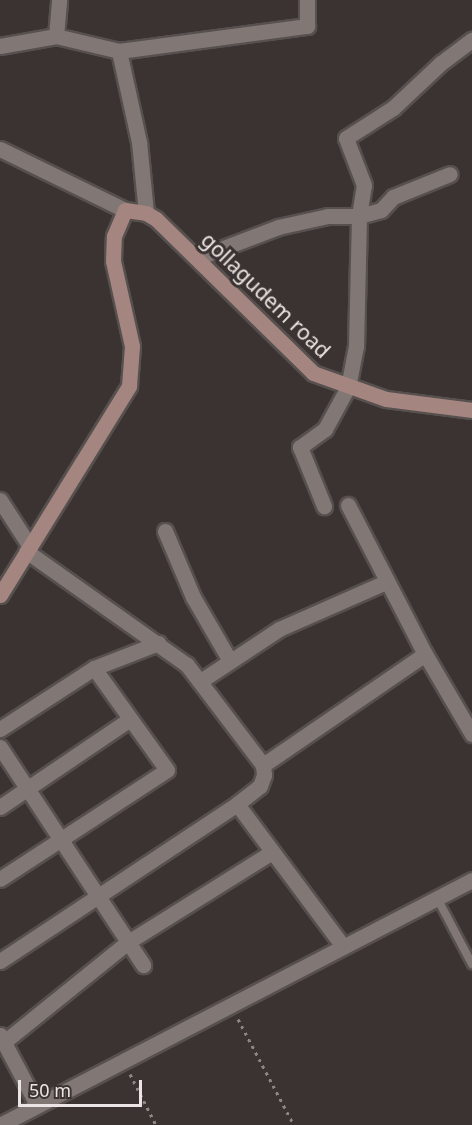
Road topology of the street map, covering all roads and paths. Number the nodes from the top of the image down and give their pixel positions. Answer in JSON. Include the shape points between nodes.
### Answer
{"nodes":[{"id":1,"x":59,"y":0,"type":"edge"},
{"id":2,"x":307,"y":0,"type":"edge"},
{"id":3,"x":56,"y":36,"type":"junction"},
{"id":4,"x":472,"y":40,"type":"edge"},
{"id":5,"x":0,"y":46,"type":"edge"},
{"id":6,"x":119,"y":51,"type":"junction"},
{"id":7,"x":0,"y":149,"type":"edge"},
{"id":8,"x":450,"y":174,"type":"dead end"},
{"id":9,"x":125,"y":210,"type":"junction"},
{"id":10,"x":146,"y":213,"type":"junction"},
{"id":11,"x":359,"y":216,"type":"junction"},
{"id":12,"x":197,"y":258,"type":"junction"},
{"id":13,"x":348,"y":387,"type":"junction"},
{"id":14,"x":472,"y":410,"type":"edge"},
{"id":15,"x":0,"y":500,"type":"edge"},
{"id":16,"x":348,"y":505,"type":"dead end"},
{"id":17,"x":324,"y":506,"type":"dead end"},
{"id":18,"x":165,"y":531,"type":"dead end"},
{"id":19,"x":28,"y":548,"type":"junction"},
{"id":20,"x":386,"y":582,"type":"junction"},
{"id":21,"x":0,"y":595,"type":"edge"},
{"id":22,"x":159,"y":643,"type":"junction"},
{"id":23,"x":425,"y":654,"type":"junction"},
{"id":24,"x":229,"y":659,"type":"junction"},
{"id":25,"x":94,"y":668,"type":"junction"},
{"id":26,"x":202,"y":680,"type":"junction"},
{"id":27,"x":130,"y":719,"type":"junction"},
{"id":28,"x":0,"y":729,"type":"edge"},
{"id":29,"x":472,"y":734,"type":"edge"},
{"id":30,"x":0,"y":747,"type":"edge"},
{"id":31,"x":263,"y":765,"type":"junction"},
{"id":32,"x":27,"y":788,"type":"junction"},
{"id":33,"x":237,"y":804,"type":"junction"},
{"id":34,"x":0,"y":807,"type":"edge"},
{"id":35,"x":63,"y":841,"type":"junction"},
{"id":36,"x":272,"y":852,"type":"junction"},
{"id":37,"x":0,"y":879,"type":"edge"},
{"id":38,"x":472,"y":880,"type":"edge"},
{"id":39,"x":97,"y":895,"type":"junction"},
{"id":40,"x":437,"y":898,"type":"junction"},
{"id":41,"x":128,"y":942,"type":"junction"},
{"id":42,"x":343,"y":946,"type":"junction"},
{"id":43,"x":0,"y":961,"type":"edge"},
{"id":44,"x":143,"y":964,"type":"dead end"},
{"id":45,"x":472,"y":964,"type":"edge"},
{"id":46,"x":230,"y":1005,"type":"junction"},
{"id":47,"x":2,"y":1039,"type":"edge"},
{"id":48,"x":123,"y":1059,"type":"junction"},
{"id":49,"x":37,"y":1105,"type":"junction"},
{"id":50,"x":0,"y":1125,"type":"edge"},
{"id":51,"x":156,"y":1125,"type":"edge"},
{"id":52,"x":294,"y":1125,"type":"edge"}],
"edges":[{"from":1,"to":3,"type":"street"},
{"from":2,"to":6,"type":"street","via":[[307,26]]},
{"from":3,"to":5,"type":"street"},
{"from":3,"to":6,"type":"street"},
{"from":4,"to":11,"type":"street","via":[[393,108],[346,138],[364,184]]},
{"from":6,"to":10,"type":"street","via":[[139,142]]},
{"from":7,"to":9,"type":"street"},
{"from":8,"to":11,"type":"street","via":[[393,196],[381,210]]},
{"from":9,"to":10,"type":"street"},
{"from":9,"to":19,"type":"street","via":[[114,236],[113,261],[132,346],[134,364],[129,386]]},
{"from":10,"to":12,"type":"street","name":"gollagudem road"},
{"from":11,"to":12,"type":"street","via":[[328,216],[278,228]]},
{"from":11,"to":13,"type":"street","via":[[356,346]]},
{"from":12,"to":13,"type":"street","name":"gollagudem road","via":[[313,373]]},
{"from":13,"to":14,"type":"street","name":"gollagudem road","via":[[386,399]]},
{"from":13,"to":17,"type":"street","via":[[325,429],[300,447]]},
{"from":15,"to":19,"type":"street"},
{"from":16,"to":20,"type":"street"},
{"from":18,"to":24,"type":"street","via":[[194,597]]},
{"from":19,"to":21,"type":"street"},
{"from":19,"to":22,"type":"street"},
{"from":20,"to":23,"type":"street"},
{"from":20,"to":24,"type":"street","via":[[279,629]]},
{"from":22,"to":25,"type":"street"},
{"from":22,"to":26,"type":"street"},
{"from":23,"to":29,"type":"street"},
{"from":23,"to":31,"type":"street"},
{"from":24,"to":26,"type":"street"},
{"from":25,"to":27,"type":"street"},
{"from":25,"to":28,"type":"street"},
{"from":26,"to":31,"type":"street"},
{"from":27,"to":32,"type":"street"},
{"from":27,"to":35,"type":"street","via":[[167,770]]},
{"from":30,"to":32,"type":"street"},
{"from":31,"to":33,"type":"street","via":[[260,786]]},
{"from":32,"to":34,"type":"street"},
{"from":32,"to":35,"type":"street"},
{"from":33,"to":36,"type":"street"},
{"from":33,"to":39,"type":"street"},
{"from":35,"to":37,"type":"street"},
{"from":35,"to":39,"type":"street"},
{"from":36,"to":41,"type":"street"},
{"from":36,"to":42,"type":"street"},
{"from":38,"to":40,"type":"street"},
{"from":39,"to":41,"type":"street"},
{"from":39,"to":43,"type":"street"},
{"from":40,"to":42,"type":"street"},
{"from":40,"to":45,"type":"lane"},
{"from":41,"to":44,"type":"street"},
{"from":41,"to":47,"type":"street"},
{"from":42,"to":46,"type":"street"},
{"from":46,"to":48,"type":"street"},
{"from":46,"to":52,"type":"path"},
{"from":47,"to":49,"type":"street"},
{"from":48,"to":49,"type":"street"},
{"from":48,"to":51,"type":"path"},
{"from":49,"to":50,"type":"street"}]}
